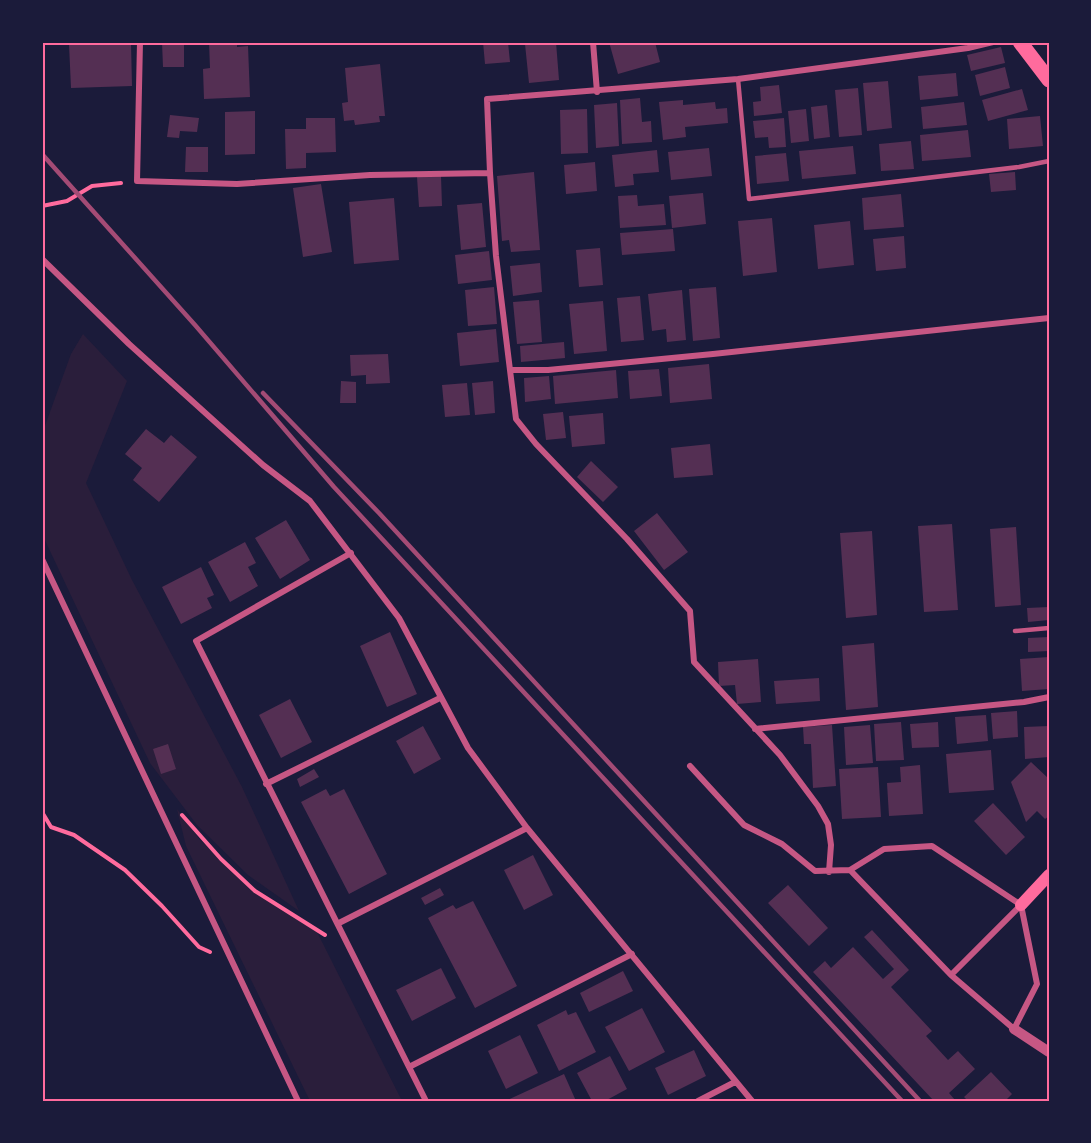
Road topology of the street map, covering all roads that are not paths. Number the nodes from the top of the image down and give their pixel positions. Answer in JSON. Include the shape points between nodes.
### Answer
{"nodes":[{"id":1,"x":140,"y":42,"type":"edge"},
{"id":2,"x":593,"y":42,"type":"edge"},
{"id":3,"x":993,"y":42,"type":"edge"},
{"id":4,"x":1020,"y":42,"type":"edge"},
{"id":5,"x":738,"y":79,"type":"junction"},
{"id":6,"x":1049,"y":80,"type":"edge"},
{"id":7,"x":597,"y":92,"type":"junction"},
{"id":8,"x":1049,"y":161,"type":"edge"},
{"id":9,"x":490,"y":173,"type":"junction"},
{"id":10,"x":42,"y":259,"type":"edge"},
{"id":11,"x":1049,"y":318,"type":"edge"},
{"id":12,"x":510,"y":370,"type":"junction"},
{"id":13,"x":351,"y":553,"type":"junction"},
{"id":14,"x":42,"y":559,"type":"edge"},
{"id":15,"x":1049,"y":628,"type":"edge"},
{"id":16,"x":1016,"y":631,"type":"dead end"},
{"id":17,"x":1049,"y":697,"type":"edge"},
{"id":18,"x":440,"y":698,"type":"junction"},
{"id":19,"x":755,"y":729,"type":"junction"},
{"id":20,"x":690,"y":766,"type":"dead end"},
{"id":21,"x":266,"y":784,"type":"junction"},
{"id":22,"x":527,"y":828,"type":"junction"},
{"id":23,"x":850,"y":870,"type":"junction"},
{"id":24,"x":829,"y":872,"type":"junction"},
{"id":25,"x":1049,"y":875,"type":"edge"},
{"id":26,"x":1021,"y":905,"type":"junction"},
{"id":27,"x":339,"y":923,"type":"junction"},
{"id":28,"x":632,"y":954,"type":"junction"},
{"id":29,"x":951,"y":975,"type":"junction"},
{"id":30,"x":1014,"y":1029,"type":"junction"},
{"id":31,"x":1049,"y":1053,"type":"edge"},
{"id":32,"x":409,"y":1067,"type":"junction"},
{"id":33,"x":735,"y":1082,"type":"junction"},
{"id":34,"x":298,"y":1101,"type":"edge"},
{"id":35,"x":426,"y":1101,"type":"edge"},
{"id":36,"x":698,"y":1101,"type":"edge"},
{"id":37,"x":752,"y":1101,"type":"edge"}],
"edges":[{"from":1,"to":9,"type":"street","via":[[137,181],[237,184]]},
{"from":2,"to":7,"type":"street"},
{"from":3,"to":5,"type":"street"},
{"from":4,"to":6,"type":"main road"},
{"from":5,"to":7,"type":"street"},
{"from":5,"to":8,"type":"lane","via":[[749,199]]},
{"from":7,"to":9,"type":"street","via":[[487,99]]},
{"from":9,"to":12,"type":"street"},
{"from":10,"to":13,"type":"street","via":[[262,465],[310,501]]},
{"from":11,"to":12,"type":"street","via":[[548,370]]},
{"from":12,"to":19,"type":"street","via":[[516,419],[690,611],[694,662]]},
{"from":13,"to":18,"type":"street","via":[[399,618]]},
{"from":13,"to":21,"type":"street","via":[[196,641]]},
{"from":14,"to":34,"type":"street"},
{"from":15,"to":16,"type":"lane"},
{"from":17,"to":19,"type":"street"},
{"from":18,"to":21,"type":"street"},
{"from":18,"to":22,"type":"street","via":[[468,748]]},
{"from":19,"to":24,"type":"street","via":[[818,806],[828,824]]},
{"from":20,"to":24,"type":"street","via":[[744,825],[782,844],[815,871]]},
{"from":21,"to":27,"type":"street"},
{"from":22,"to":27,"type":"street"},
{"from":22,"to":28,"type":"street"},
{"from":23,"to":24,"type":"street"},
{"from":23,"to":26,"type":"street","via":[[884,849],[932,846]]},
{"from":23,"to":29,"type":"street"},
{"from":25,"to":26,"type":"main road"},
{"from":26,"to":29,"type":"street"},
{"from":26,"to":30,"type":"street","via":[[1037,984]]},
{"from":27,"to":32,"type":"street"},
{"from":28,"to":32,"type":"street"},
{"from":28,"to":33,"type":"street"},
{"from":29,"to":30,"type":"street"},
{"from":30,"to":31,"type":"street"},
{"from":32,"to":35,"type":"street"},
{"from":33,"to":36,"type":"street"},
{"from":33,"to":37,"type":"street"}]}
